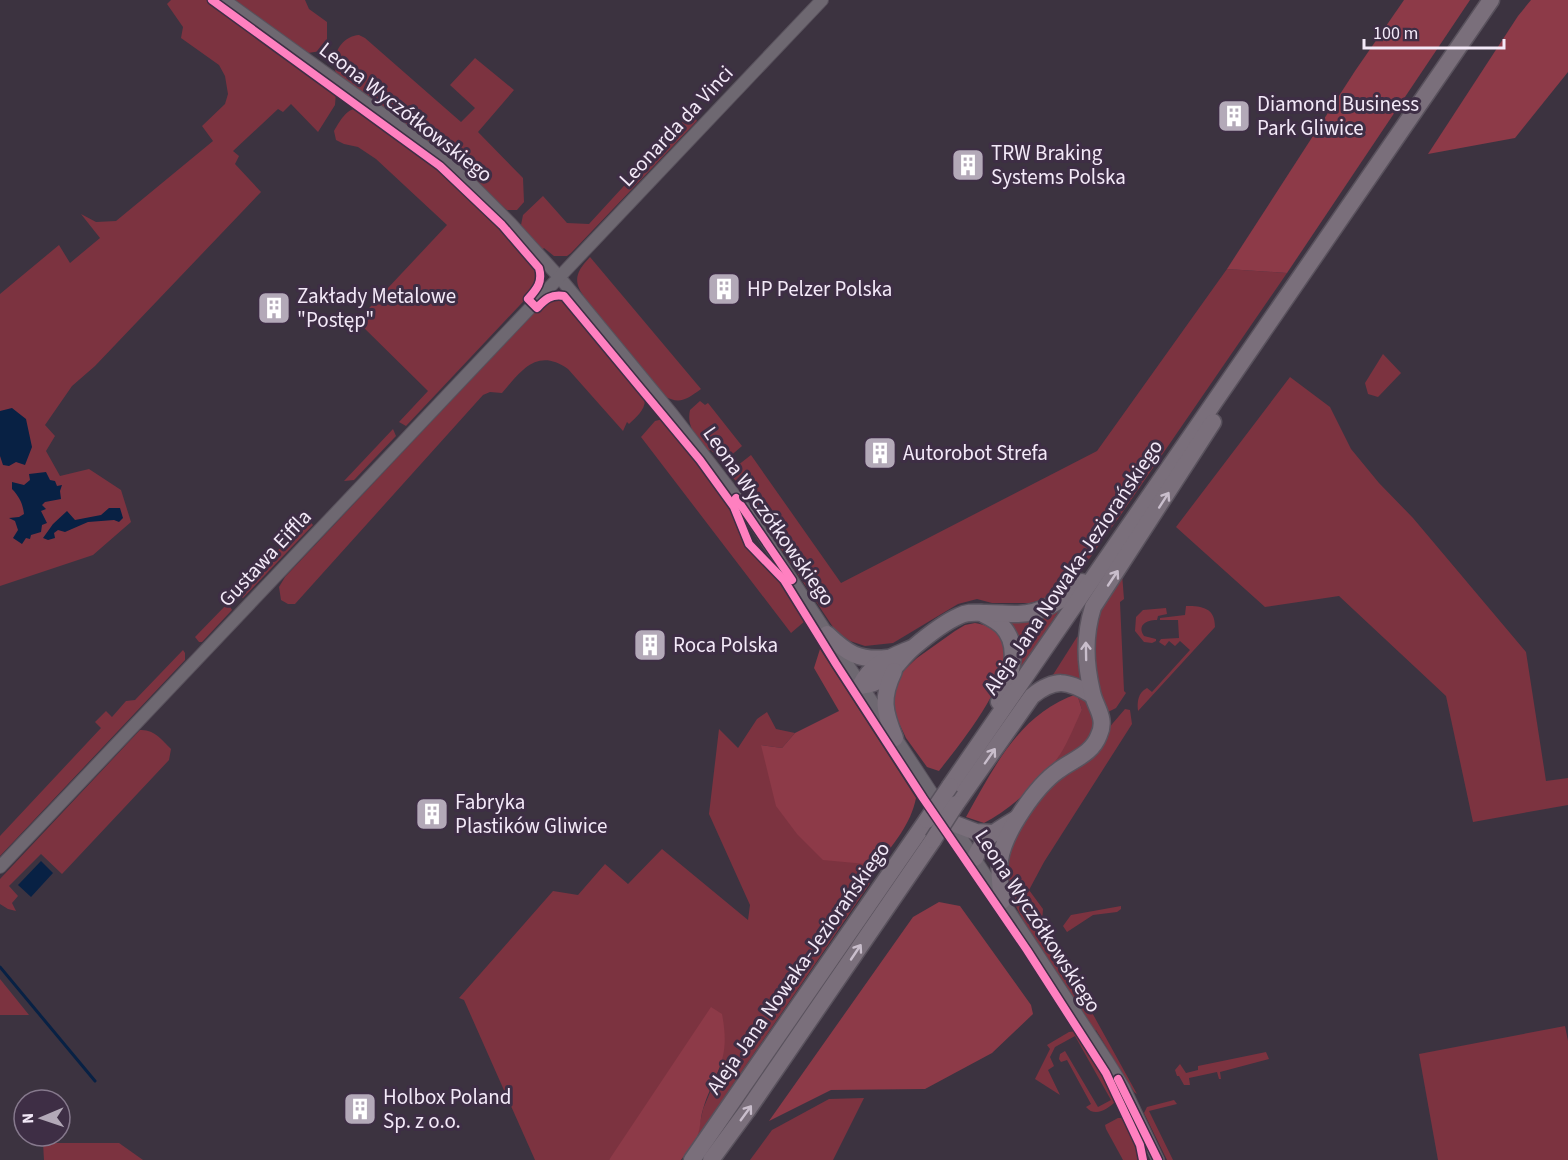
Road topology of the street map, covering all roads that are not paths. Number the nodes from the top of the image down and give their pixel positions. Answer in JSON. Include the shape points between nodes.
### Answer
{"nodes":[{"id":1,"x":224,"y":0,"type":"edge"},
{"id":2,"x":822,"y":0,"type":"edge"},
{"id":3,"x":1491,"y":0,"type":"edge"},
{"id":4,"x":560,"y":278,"type":"junction"},
{"id":5,"x":1290,"y":292,"type":"junction"},
{"id":6,"x":1113,"y":549,"type":"junction"},
{"id":7,"x":982,"y":613,"type":"junction"},
{"id":8,"x":827,"y":634,"type":"junction"},
{"id":9,"x":891,"y":664,"type":"junction"},
{"id":10,"x":860,"y":686,"type":"junction"},
{"id":11,"x":1092,"y":695,"type":"junction"},
{"id":12,"x":895,"y":738,"type":"junction"},
{"id":13,"x":976,"y":748,"type":"junction"},
{"id":14,"x":950,"y":822,"type":"junction"},
{"id":15,"x":998,"y":839,"type":"junction"},
{"id":16,"x":975,"y":858,"type":"junction"},
{"id":17,"x":0,"y":867,"type":"edge"},
{"id":18,"x":1002,"y":901,"type":"junction"},
{"id":19,"x":692,"y":1160,"type":"edge"},
{"id":20,"x":711,"y":1160,"type":"edge"},
{"id":21,"x":1158,"y":1160,"type":"edge"}],
"edges":[{"from":1,"to":4,"type":"street","name":"Leona Wyczółkowskiego","via":[[465,178]]},
{"from":2,"to":4,"type":"street","name":"Leonarda da Vinci"},
{"from":3,"to":5,"type":"main road","name":"Aleja Jana Nowaka-Jeziorańskiego"},
{"from":4,"to":8,"type":"street","name":"Leona Wyczółkowskiego","via":[[706,456]]},
{"from":4,"to":17,"type":"street","name":"Gustawa Eiffla","via":[[532,303]]},
{"from":5,"to":6,"type":"main road","name":"Aleja Jana Nowaka-Jeziorańskiego"},
{"from":11,"to":5,"type":"main road","one_way":true,"via":[[1085,646],[1093,607],[1268,338]]},
{"from":6,"to":7,"type":"main road","via":[[1064,599],[1051,607],[1018,614]]},
{"from":6,"to":13,"type":"main road","name":"Aleja Jana Nowaka-Jeziorańskiego"},
{"from":7,"to":9,"type":"main road","via":[[959,616]]},
{"from":7,"to":13,"type":"main road","via":[[1002,625],[1010,638],[1012,656],[1003,694]]},
{"from":8,"to":9,"type":"main road","via":[[852,655]]},
{"from":8,"to":10,"type":"street","name":"Leona Wyczółkowskiego"},
{"from":9,"to":10,"type":"main road","via":[[872,685]]},
{"from":9,"to":12,"type":"main road","via":[[885,704]]},
{"from":10,"to":12,"type":"street","name":"Leona Wyczółkowskiego"},
{"from":11,"to":15,"type":"main road","via":[[1101,716],[1095,743],[1054,773]]},
{"from":20,"to":11,"type":"main road","one_way":true,"bridge":true,"via":[[1032,696],[1044,687],[1064,682]]},
{"from":12,"to":14,"type":"street","name":"Leona Wyczółkowskiego"},
{"from":13,"to":19,"type":"main road","name":"Aleja Jana Nowaka-Jeziorańskiego","bridge":true},
{"from":14,"to":15,"type":"main road"},
{"from":14,"to":16,"type":"street","name":"Leona Wyczółkowskiego"},
{"from":15,"to":16,"type":"main road","via":[[978,849]]},
{"from":15,"to":18,"type":"main road"},
{"from":16,"to":18,"type":"street","name":"Leona Wyczółkowskiego"},
{"from":18,"to":21,"type":"street","name":"Leona Wyczółkowskiego","via":[[1116,1075]]}]}
